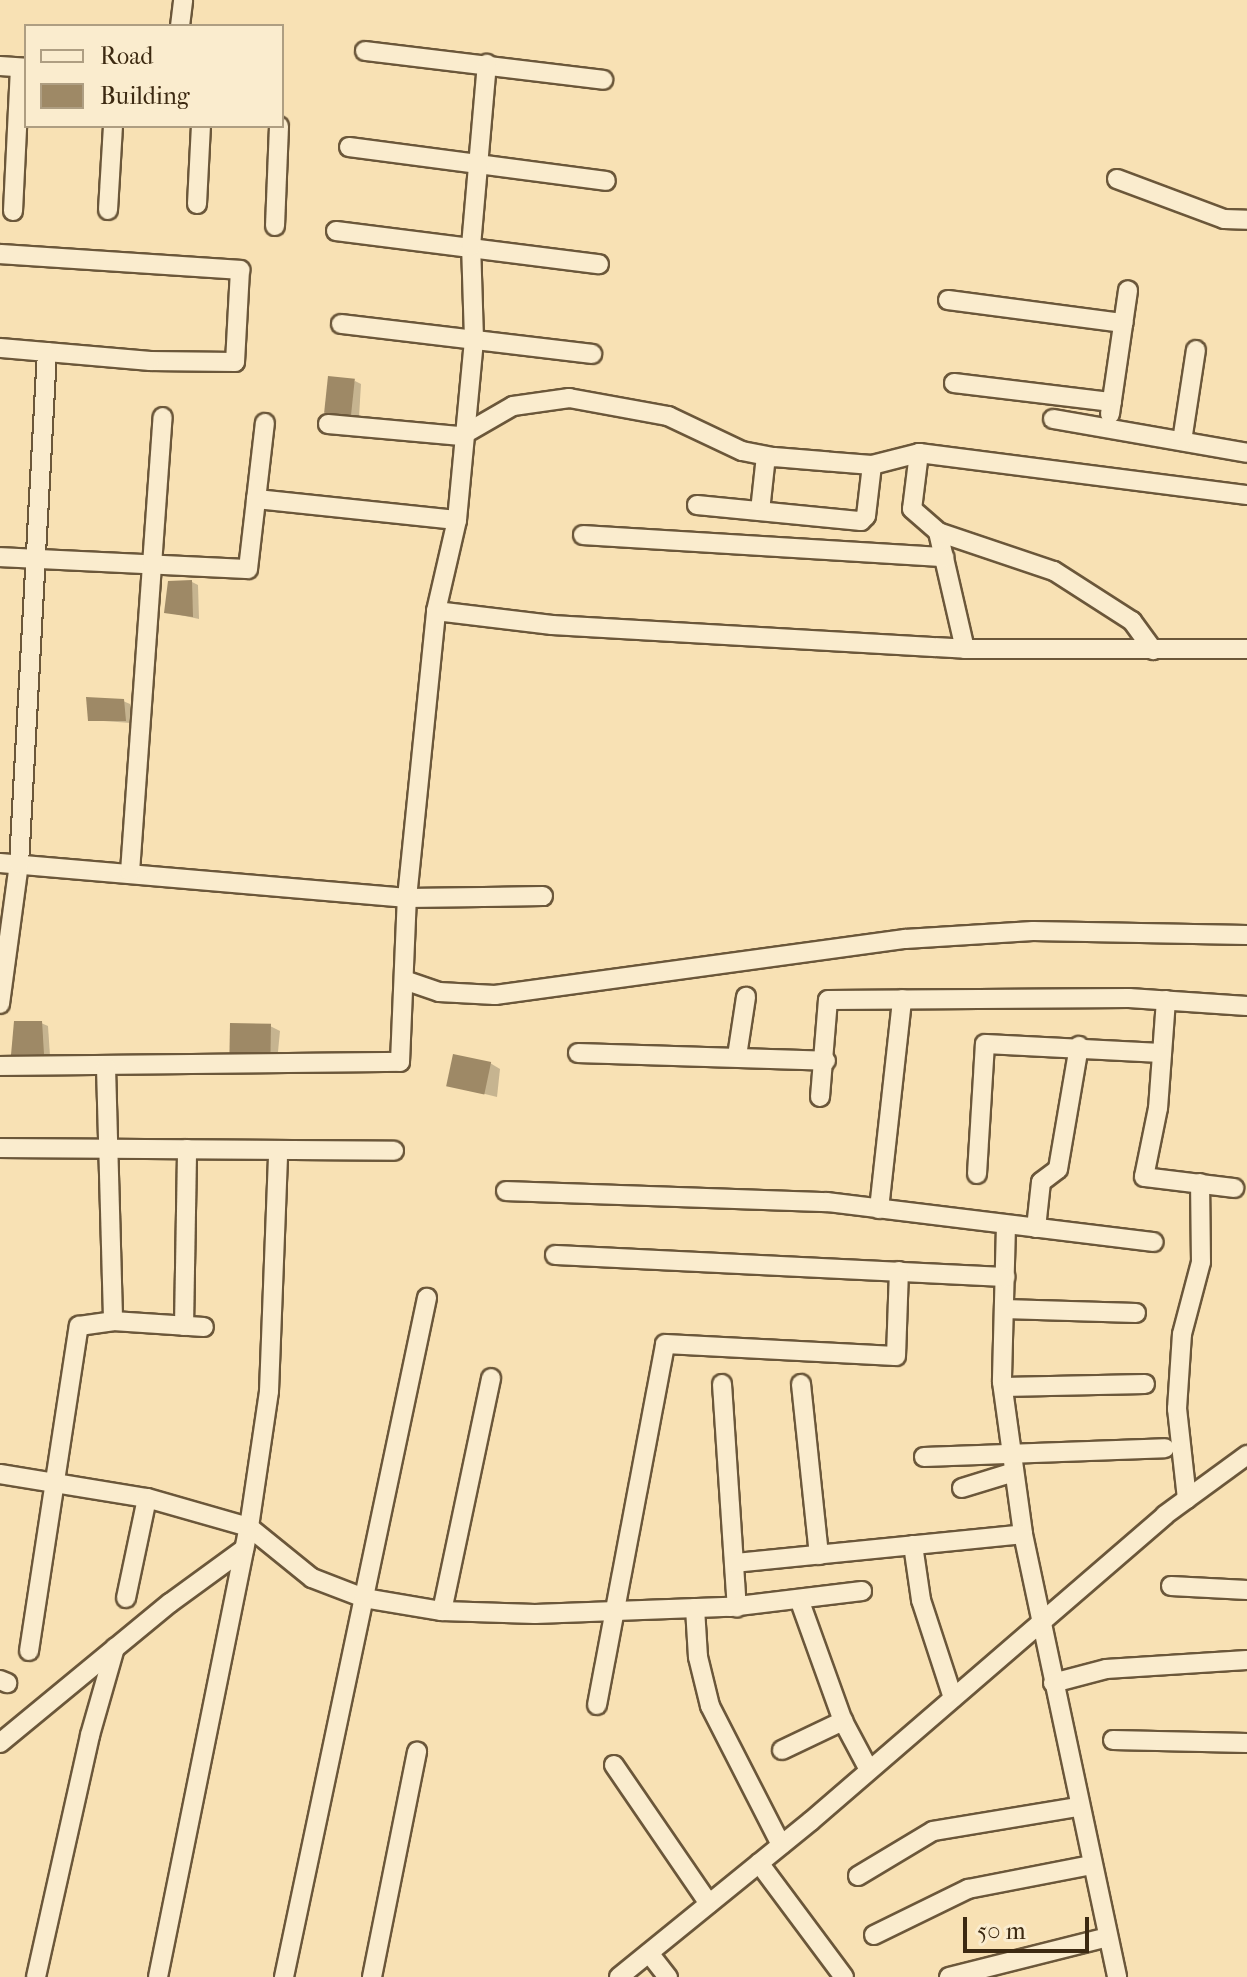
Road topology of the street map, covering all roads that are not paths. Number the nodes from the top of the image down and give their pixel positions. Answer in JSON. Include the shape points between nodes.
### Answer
{"nodes":[{"id":1,"x":183,"y":0,"type":"edge"},
{"id":2,"x":180,"y":24,"type":"edge"},
{"id":3,"x":365,"y":51,"type":"dead end"},
{"id":4,"x":487,"y":64,"type":"junction"},
{"id":5,"x":0,"y":66,"type":"edge"},
{"id":6,"x":23,"y":68,"type":"edge"},
{"id":7,"x":603,"y":80,"type":"dead end"},
{"id":8,"x":113,"y":128,"type":"edge"},
{"id":9,"x":201,"y":128,"type":"edge"},
{"id":10,"x":279,"y":128,"type":"edge"},
{"id":11,"x":349,"y":147,"type":"dead end"},
{"id":12,"x":478,"y":162,"type":"junction"},
{"id":13,"x":1117,"y":179,"type":"dead end"},
{"id":14,"x":606,"y":181,"type":"dead end"},
{"id":15,"x":197,"y":204,"type":"dead end"},
{"id":16,"x":108,"y":210,"type":"dead end"},
{"id":17,"x":13,"y":211,"type":"dead end"},
{"id":18,"x":1247,"y":220,"type":"edge"},
{"id":19,"x":275,"y":226,"type":"dead end"},
{"id":20,"x":336,"y":231,"type":"dead end"},
{"id":21,"x":471,"y":246,"type":"junction"},
{"id":22,"x":0,"y":254,"type":"edge"},
{"id":23,"x":599,"y":264,"type":"dead end"},
{"id":24,"x":1128,"y":290,"type":"dead end"},
{"id":25,"x":948,"y":300,"type":"dead end"},
{"id":26,"x":1123,"y":323,"type":"junction"},
{"id":27,"x":341,"y":324,"type":"dead end"},
{"id":28,"x":474,"y":339,"type":"junction"},
{"id":29,"x":0,"y":348,"type":"edge"},
{"id":30,"x":1196,"y":350,"type":"dead end"},
{"id":31,"x":47,"y":352,"type":"junction"},
{"id":32,"x":592,"y":354,"type":"dead end"},
{"id":33,"x":954,"y":383,"type":"dead end"},
{"id":34,"x":1112,"y":402,"type":"junction"},
{"id":35,"x":163,"y":417,"type":"dead end"},
{"id":36,"x":1053,"y":419,"type":"dead end"},
{"id":37,"x":265,"y":423,"type":"dead end"},
{"id":38,"x":328,"y":424,"type":"dead end"},
{"id":39,"x":1108,"y":428,"type":"junction"},
{"id":40,"x":461,"y":436,"type":"junction"},
{"id":41,"x":1182,"y":441,"type":"junction"},
{"id":42,"x":919,"y":453,"type":"junction"},
{"id":43,"x":1247,"y":453,"type":"edge"},
{"id":44,"x":766,"y":456,"type":"junction"},
{"id":45,"x":872,"y":465,"type":"junction"},
{"id":46,"x":1247,"y":495,"type":"edge"},
{"id":47,"x":256,"y":499,"type":"junction"},
{"id":48,"x":697,"y":505,"type":"dead end"},
{"id":49,"x":760,"y":511,"type":"junction"},
{"id":50,"x":457,"y":520,"type":"junction"},
{"id":51,"x":938,"y":532,"type":"junction"},
{"id":52,"x":583,"y":535,"type":"dead end"},
{"id":53,"x":0,"y":557,"type":"edge"},
{"id":54,"x":944,"y":557,"type":"junction"},
{"id":55,"x":33,"y":559,"type":"junction"},
{"id":56,"x":153,"y":563,"type":"junction"},
{"id":57,"x":436,"y":611,"type":"junction"},
{"id":58,"x":965,"y":649,"type":"junction"},
{"id":59,"x":1247,"y":649,"type":"edge"},
{"id":60,"x":1153,"y":650,"type":"junction"},
{"id":61,"x":10,"y":864,"type":"edge"},
{"id":62,"x":130,"y":872,"type":"junction"},
{"id":63,"x":543,"y":896,"type":"dead end"},
{"id":64,"x":407,"y":898,"type":"junction"},
{"id":65,"x":1247,"y":935,"type":"edge"},
{"id":66,"x":407,"y":981,"type":"junction"},
{"id":67,"x":746,"y":997,"type":"dead end"},
{"id":68,"x":902,"y":999,"type":"junction"},
{"id":69,"x":1166,"y":1000,"type":"junction"},
{"id":70,"x":0,"y":1004,"type":"edge"},
{"id":71,"x":1247,"y":1006,"type":"edge"},
{"id":72,"x":1079,"y":1046,"type":"junction"},
{"id":73,"x":578,"y":1053,"type":"dead end"},
{"id":74,"x":1162,"y":1053,"type":"junction"},
{"id":75,"x":737,"y":1056,"type":"junction"},
{"id":76,"x":826,"y":1061,"type":"junction"},
{"id":77,"x":0,"y":1066,"type":"edge"},
{"id":78,"x":106,"y":1067,"type":"junction"},
{"id":79,"x":820,"y":1097,"type":"dead end"},
{"id":80,"x":0,"y":1148,"type":"edge"},
{"id":81,"x":106,"y":1149,"type":"junction"},
{"id":82,"x":187,"y":1149,"type":"junction"},
{"id":83,"x":394,"y":1151,"type":"dead end"},
{"id":84,"x":278,"y":1153,"type":"junction"},
{"id":85,"x":977,"y":1174,"type":"dead end"},
{"id":86,"x":1200,"y":1183,"type":"junction"},
{"id":87,"x":1234,"y":1188,"type":"dead end"},
{"id":88,"x":506,"y":1191,"type":"dead end"},
{"id":89,"x":879,"y":1209,"type":"junction"},
{"id":90,"x":1006,"y":1225,"type":"junction"},
{"id":91,"x":1036,"y":1228,"type":"junction"},
{"id":92,"x":1154,"y":1242,"type":"dead end"},
{"id":93,"x":555,"y":1255,"type":"dead end"},
{"id":94,"x":899,"y":1271,"type":"junction"},
{"id":95,"x":1005,"y":1277,"type":"junction"},
{"id":96,"x":427,"y":1298,"type":"dead end"},
{"id":97,"x":1004,"y":1309,"type":"junction"},
{"id":98,"x":1136,"y":1313,"type":"dead end"},
{"id":99,"x":113,"y":1321,"type":"junction"},
{"id":100,"x":184,"y":1326,"type":"junction"},
{"id":101,"x":204,"y":1327,"type":"dead end"},
{"id":102,"x":491,"y":1378,"type":"dead end"},
{"id":103,"x":722,"y":1384,"type":"dead end"},
{"id":104,"x":801,"y":1384,"type":"dead end"},
{"id":105,"x":1145,"y":1384,"type":"dead end"},
{"id":106,"x":1003,"y":1387,"type":"junction"},
{"id":107,"x":1165,"y":1448,"type":"dead end"},
{"id":108,"x":1247,"y":1455,"type":"edge"},
{"id":109,"x":924,"y":1457,"type":"dead end"},
{"id":110,"x":1013,"y":1463,"type":"junction"},
{"id":111,"x":0,"y":1474,"type":"edge"},
{"id":112,"x":54,"y":1483,"type":"junction"},
{"id":113,"x":962,"y":1488,"type":"dead end"},
{"id":114,"x":147,"y":1498,"type":"junction"},
{"id":115,"x":1187,"y":1499,"type":"junction"},
{"id":116,"x":249,"y":1527,"type":"junction"},
{"id":117,"x":1023,"y":1534,"type":"junction"},
{"id":118,"x":913,"y":1545,"type":"junction"},
{"id":119,"x":244,"y":1549,"type":"junction"},
{"id":120,"x":819,"y":1555,"type":"junction"},
{"id":121,"x":735,"y":1563,"type":"junction"},
{"id":122,"x":1171,"y":1586,"type":"dead end"},
{"id":123,"x":1247,"y":1590,"type":"edge"},
{"id":124,"x":862,"y":1591,"type":"dead end"},
{"id":125,"x":126,"y":1598,"type":"dead end"},
{"id":126,"x":364,"y":1598,"type":"junction"},
{"id":127,"x":799,"y":1599,"type":"junction"},
{"id":128,"x":737,"y":1607,"type":"junction"},
{"id":129,"x":695,"y":1608,"type":"junction"},
{"id":130,"x":615,"y":1609,"type":"junction"},
{"id":131,"x":442,"y":1611,"type":"junction"},
{"id":132,"x":1041,"y":1623,"type":"junction"},
{"id":133,"x":115,"y":1648,"type":"junction"},
{"id":134,"x":29,"y":1651,"type":"dead end"},
{"id":135,"x":1247,"y":1660,"type":"edge"},
{"id":136,"x":1053,"y":1683,"type":"junction"},
{"id":137,"x":953,"y":1698,"type":"junction"},
{"id":138,"x":597,"y":1705,"type":"dead end"},
{"id":139,"x":843,"y":1721,"type":"junction"},
{"id":140,"x":1113,"y":1740,"type":"dead end"},
{"id":141,"x":0,"y":1743,"type":"edge"},
{"id":142,"x":1247,"y":1743,"type":"edge"},
{"id":143,"x":782,"y":1750,"type":"dead end"},
{"id":144,"x":417,"y":1751,"type":"dead end"},
{"id":145,"x":614,"y":1765,"type":"dead end"},
{"id":146,"x":869,"y":1770,"type":"junction"},
{"id":147,"x":1078,"y":1807,"type":"junction"},
{"id":148,"x":781,"y":1845,"type":"junction"},
{"id":149,"x":759,"y":1863,"type":"junction"},
{"id":150,"x":1091,"y":1865,"type":"junction"},
{"id":151,"x":858,"y":1876,"type":"dead end"},
{"id":152,"x":709,"y":1904,"type":"junction"},
{"id":153,"x":874,"y":1935,"type":"dead end"},
{"id":154,"x":1108,"y":1937,"type":"junction"},
{"id":155,"x":649,"y":1953,"type":"junction"},
{"id":156,"x":36,"y":1977,"type":"edge"},
{"id":157,"x":158,"y":1977,"type":"edge"},
{"id":158,"x":284,"y":1977,"type":"edge"},
{"id":159,"x":372,"y":1977,"type":"edge"},
{"id":160,"x":619,"y":1977,"type":"edge"},
{"id":161,"x":668,"y":1977,"type":"edge"},
{"id":162,"x":844,"y":1977,"type":"edge"},
{"id":163,"x":949,"y":1977,"type":"edge"},
{"id":164,"x":1117,"y":1977,"type":"edge"}],
"edges":[{"from":1,"to":2,"type":"street"},
{"from":3,"to":4,"type":"street"},
{"from":4,"to":7,"type":"street"},
{"from":4,"to":12,"type":"street"},
{"from":5,"to":6,"type":"street"},
{"from":6,"to":17,"type":"street"},
{"from":8,"to":16,"type":"street"},
{"from":9,"to":15,"type":"street"},
{"from":10,"to":19,"type":"street"},
{"from":11,"to":12,"type":"street"},
{"from":12,"to":14,"type":"street"},
{"from":12,"to":21,"type":"street"},
{"from":13,"to":18,"type":"street","via":[[1224,219]]},
{"from":20,"to":21,"type":"street"},
{"from":21,"to":23,"type":"street"},
{"from":21,"to":28,"type":"street"},
{"from":22,"to":31,"type":"street","via":[[240,270],[235,362]]},
{"from":24,"to":26,"type":"street"},
{"from":25,"to":26,"type":"street"},
{"from":26,"to":34,"type":"street"},
{"from":27,"to":28,"type":"street"},
{"from":28,"to":32,"type":"street"},
{"from":28,"to":40,"type":"street"},
{"from":29,"to":31,"type":"street"},
{"from":30,"to":41,"type":"street"},
{"from":31,"to":55,"type":"street"},
{"from":33,"to":34,"type":"street"},
{"from":34,"to":39,"type":"street"},
{"from":35,"to":56,"type":"street"},
{"from":36,"to":39,"type":"street"},
{"from":37,"to":47,"type":"street"},
{"from":38,"to":40,"type":"street"},
{"from":39,"to":41,"type":"street"},
{"from":40,"to":44,"type":"street","via":[[513,406],[569,398],[668,416],[742,451]]},
{"from":40,"to":50,"type":"street"},
{"from":41,"to":43,"type":"street"},
{"from":42,"to":45,"type":"street"},
{"from":42,"to":46,"type":"street"},
{"from":42,"to":51,"type":"street","via":[[912,509]]},
{"from":44,"to":45,"type":"street"},
{"from":44,"to":49,"type":"street"},
{"from":45,"to":49,"type":"street","via":[[861,521]]},
{"from":47,"to":50,"type":"street"},
{"from":47,"to":56,"type":"street","via":[[248,569]]},
{"from":48,"to":49,"type":"street"},
{"from":50,"to":57,"type":"street"},
{"from":51,"to":54,"type":"street"},
{"from":51,"to":60,"type":"street","via":[[1054,571],[1132,621]]},
{"from":52,"to":54,"type":"street"},
{"from":53,"to":55,"type":"street"},
{"from":54,"to":58,"type":"street"},
{"from":55,"to":56,"type":"street"},
{"from":55,"to":61,"type":"street"},
{"from":56,"to":62,"type":"street"},
{"from":57,"to":58,"type":"street","via":[[552,625]]},
{"from":57,"to":64,"type":"street"},
{"from":58,"to":60,"type":"street"},
{"from":59,"to":60,"type":"street"},
{"from":61,"to":62,"type":"street"},
{"from":61,"to":70,"type":"street"},
{"from":62,"to":64,"type":"street","via":[[286,891]]},
{"from":63,"to":64,"type":"street"},
{"from":64,"to":66,"type":"street"},
{"from":65,"to":66,"type":"street","via":[[1033,931],[905,939],[495,995],[439,992]]},
{"from":66,"to":78,"type":"street","via":[[400,1062]]},
{"from":67,"to":75,"type":"street"},
{"from":68,"to":69,"type":"street"},
{"from":68,"to":76,"type":"street","via":[[828,1000]]},
{"from":68,"to":89,"type":"street"},
{"from":69,"to":71,"type":"street"},
{"from":69,"to":74,"type":"street"},
{"from":72,"to":74,"type":"street"},
{"from":72,"to":85,"type":"street","via":[[985,1044]]},
{"from":72,"to":91,"type":"street","via":[[1058,1169],[1041,1182]]},
{"from":73,"to":75,"type":"street"},
{"from":74,"to":86,"type":"street","via":[[1144,1177]]},
{"from":75,"to":76,"type":"street"},
{"from":76,"to":79,"type":"street"},
{"from":77,"to":78,"type":"street"},
{"from":78,"to":81,"type":"street"},
{"from":80,"to":81,"type":"street"},
{"from":81,"to":82,"type":"street"},
{"from":81,"to":99,"type":"street"},
{"from":82,"to":84,"type":"street"},
{"from":82,"to":100,"type":"street"},
{"from":83,"to":84,"type":"street"},
{"from":84,"to":116,"type":"street","via":[[276,1319]]},
{"from":86,"to":87,"type":"street"},
{"from":86,"to":115,"type":"street","via":[[1201,1262],[1182,1334],[1177,1409]]},
{"from":88,"to":89,"type":"street","via":[[803,1201]]},
{"from":89,"to":90,"type":"street"},
{"from":90,"to":91,"type":"street"},
{"from":90,"to":95,"type":"street"},
{"from":91,"to":92,"type":"street"},
{"from":93,"to":94,"type":"street"},
{"from":94,"to":95,"type":"street"},
{"from":94,"to":130,"type":"street","via":[[896,1356],[665,1344]]},
{"from":95,"to":97,"type":"street"},
{"from":96,"to":126,"type":"street"},
{"from":97,"to":98,"type":"street"},
{"from":97,"to":106,"type":"street"},
{"from":99,"to":100,"type":"street"},
{"from":99,"to":112,"type":"street","via":[[79,1326]]},
{"from":100,"to":101,"type":"street"},
{"from":102,"to":131,"type":"street"},
{"from":103,"to":121,"type":"street"},
{"from":104,"to":120,"type":"street"},
{"from":105,"to":106,"type":"street"},
{"from":106,"to":110,"type":"street"},
{"from":107,"to":110,"type":"street"},
{"from":108,"to":115,"type":"street"},
{"from":109,"to":110,"type":"street"},
{"from":110,"to":113,"type":"street"},
{"from":110,"to":117,"type":"street"},
{"from":111,"to":112,"type":"street"},
{"from":112,"to":114,"type":"street"},
{"from":112,"to":134,"type":"street"},
{"from":114,"to":116,"type":"street"},
{"from":114,"to":125,"type":"street"},
{"from":115,"to":132,"type":"street"},
{"from":116,"to":119,"type":"street"},
{"from":116,"to":126,"type":"street","via":[[312,1578]]},
{"from":117,"to":118,"type":"street"},
{"from":117,"to":132,"type":"street"},
{"from":118,"to":120,"type":"street"},
{"from":118,"to":137,"type":"street","via":[[921,1600]]},
{"from":119,"to":133,"type":"street"},
{"from":119,"to":157,"type":"street"},
{"from":120,"to":121,"type":"street"},
{"from":121,"to":128,"type":"street"},
{"from":122,"to":123,"type":"street"},
{"from":124,"to":127,"type":"street"},
{"from":126,"to":131,"type":"street"},
{"from":126,"to":158,"type":"street"},
{"from":127,"to":128,"type":"street"},
{"from":127,"to":139,"type":"street"},
{"from":128,"to":129,"type":"street"},
{"from":129,"to":130,"type":"street"},
{"from":129,"to":148,"type":"street","via":[[698,1657],[710,1706]]},
{"from":130,"to":131,"type":"street","via":[[535,1614]]},
{"from":130,"to":138,"type":"street"},
{"from":132,"to":136,"type":"street"},
{"from":132,"to":137,"type":"street"},
{"from":133,"to":141,"type":"street"},
{"from":133,"to":156,"type":"street"},
{"from":135,"to":136,"type":"street","via":[[1106,1669]]},
{"from":136,"to":147,"type":"street"},
{"from":137,"to":146,"type":"street"},
{"from":139,"to":143,"type":"street"},
{"from":139,"to":146,"type":"street"},
{"from":140,"to":142,"type":"street"},
{"from":144,"to":159,"type":"street"},
{"from":145,"to":152,"type":"street"},
{"from":146,"to":148,"type":"street"},
{"from":147,"to":150,"type":"street"},
{"from":147,"to":151,"type":"street","via":[[933,1831]]},
{"from":148,"to":149,"type":"street"},
{"from":149,"to":152,"type":"street"},
{"from":149,"to":162,"type":"street"},
{"from":150,"to":153,"type":"street","via":[[968,1889]]},
{"from":150,"to":154,"type":"street"},
{"from":152,"to":155,"type":"street"},
{"from":154,"to":163,"type":"street"},
{"from":154,"to":164,"type":"street"},
{"from":155,"to":160,"type":"street"},
{"from":155,"to":161,"type":"street"}]}
